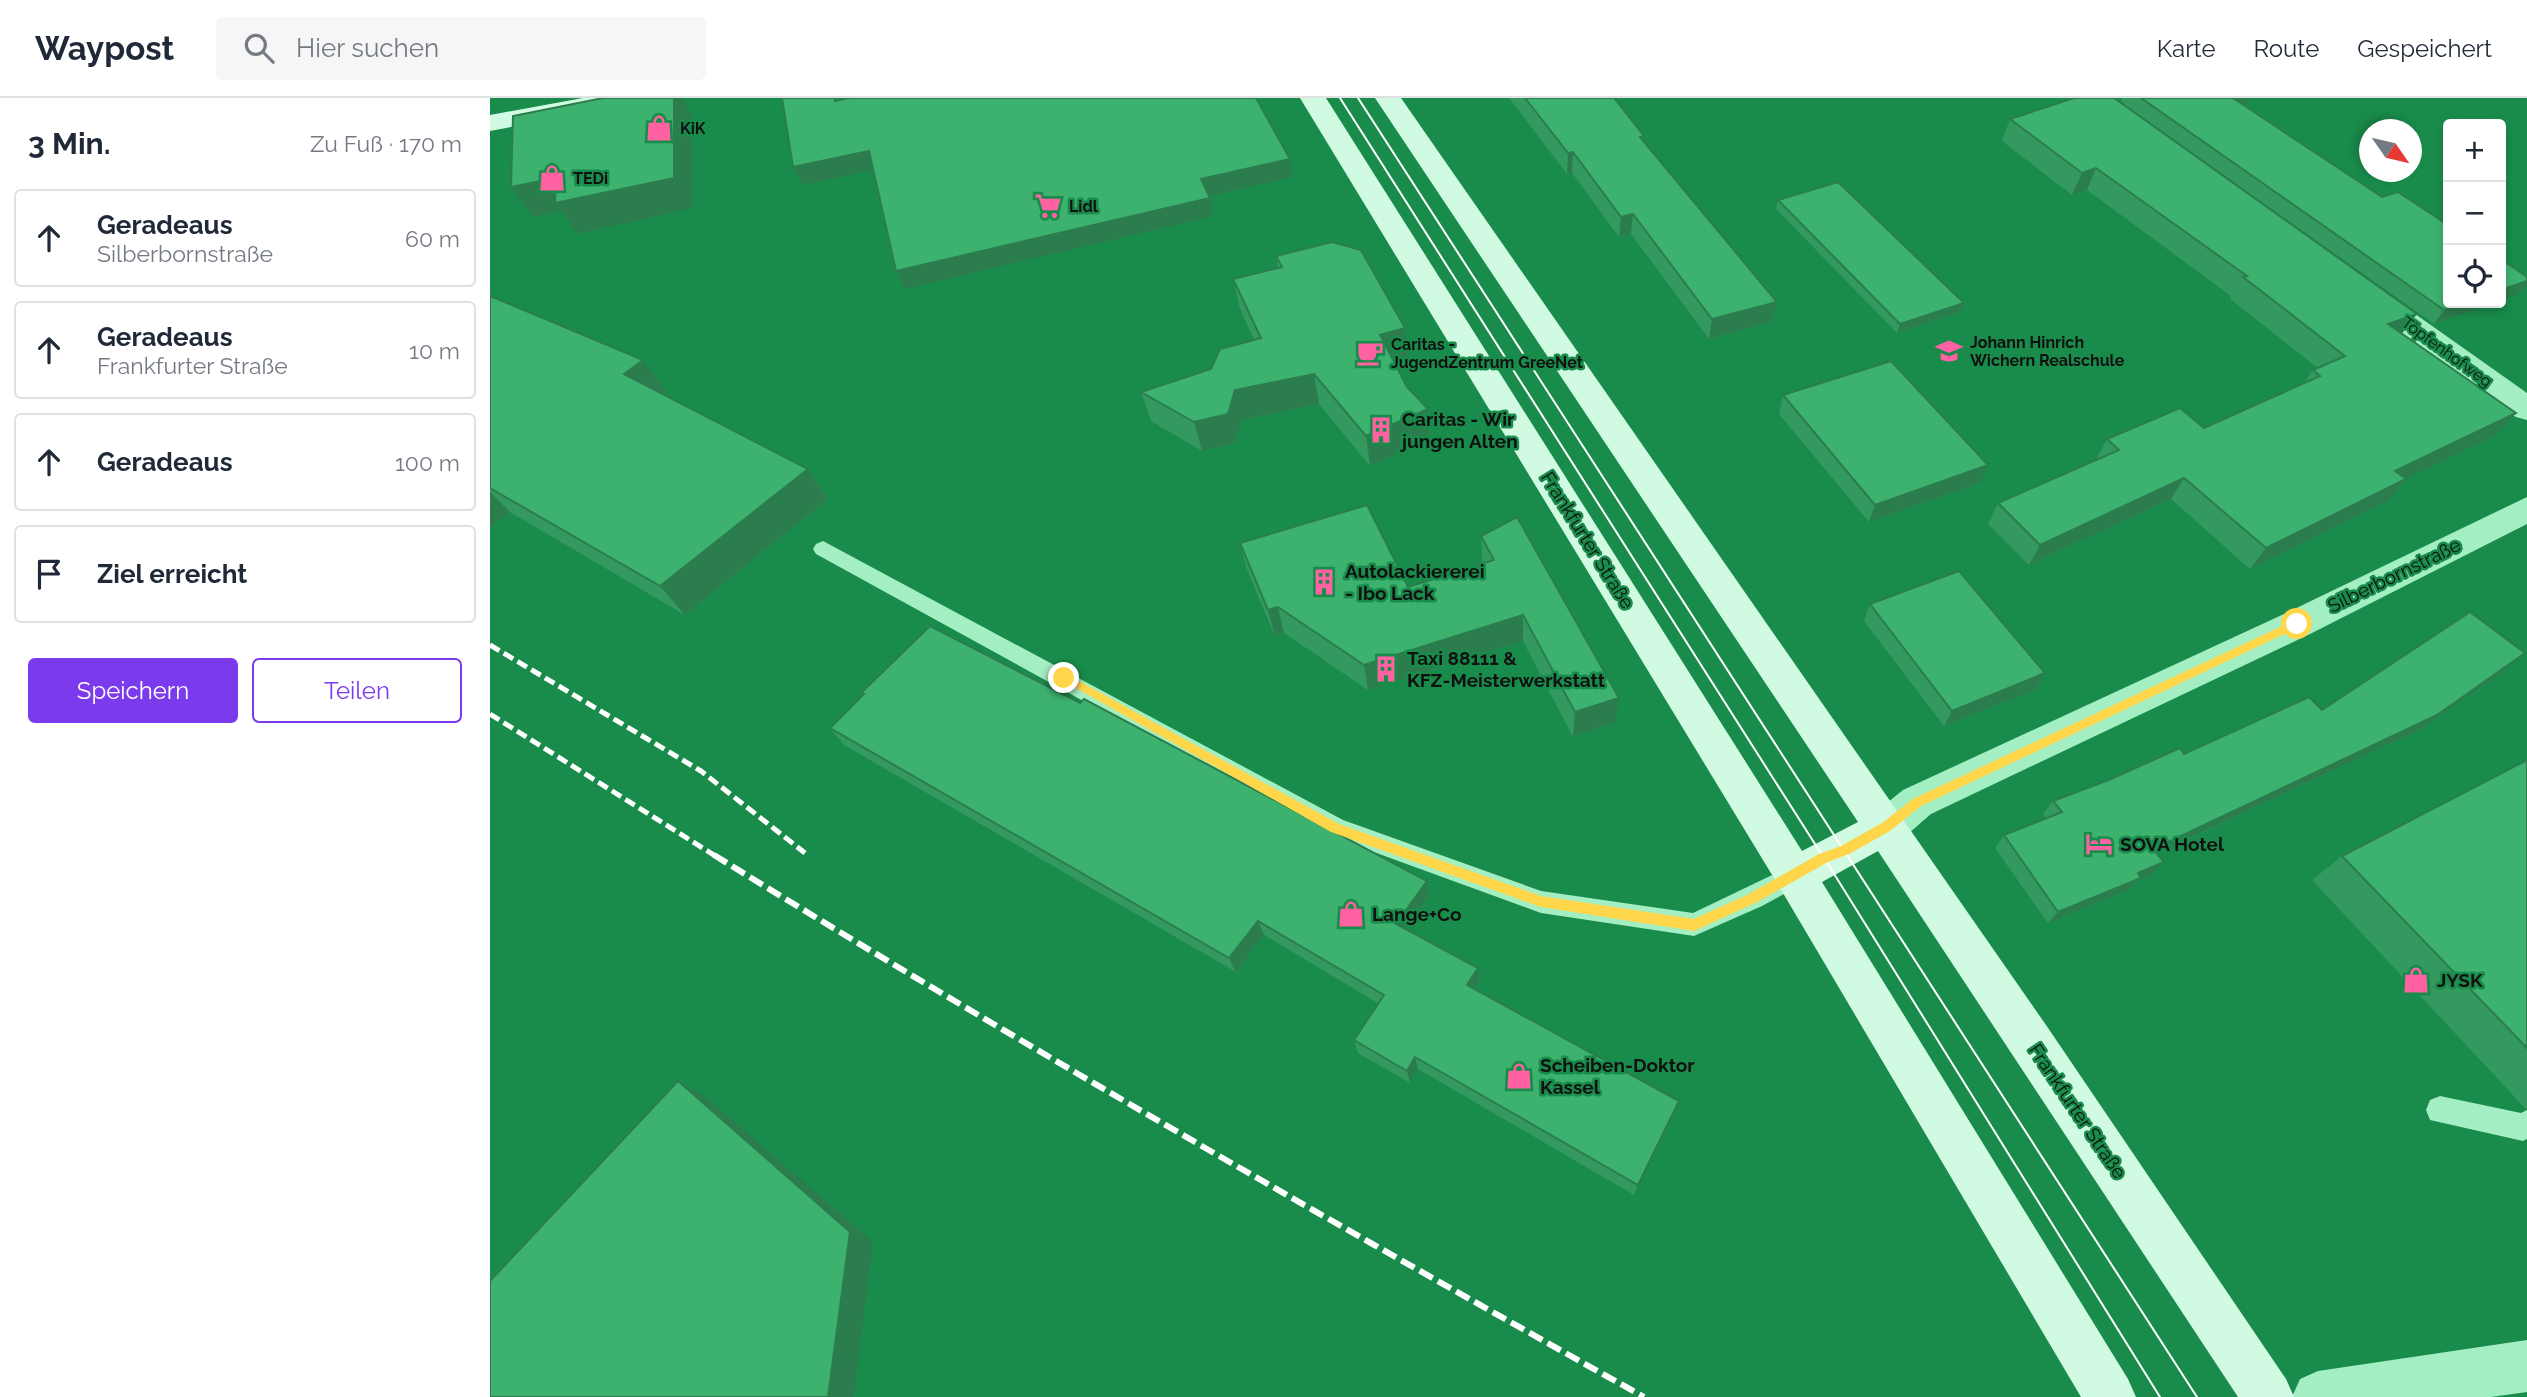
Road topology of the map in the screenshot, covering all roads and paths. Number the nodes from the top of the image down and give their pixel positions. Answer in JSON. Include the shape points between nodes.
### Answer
{"nodes":[{"id":1,"x":623,"y":98,"type":"edge"},
{"id":2,"x":1313,"y":98,"type":"edge"},
{"id":3,"x":1388,"y":98,"type":"edge"},
{"id":4,"x":490,"y":124,"type":"edge"},
{"id":5,"x":2350,"y":281,"type":"edge"},
{"id":6,"x":2527,"y":409,"type":"edge"},
{"id":7,"x":2527,"y":509,"type":"edge"},
{"id":8,"x":822,"y":549,"type":"dead end"},
{"id":9,"x":1886,"y":827,"type":"junction"},
{"id":10,"x":1796,"y":875,"type":"junction"},
{"id":11,"x":2440,"y":1110,"type":"dead end"},
{"id":12,"x":2527,"y":1124,"type":"edge"},
{"id":13,"x":2527,"y":1366,"type":"edge"},
{"id":14,"x":2110,"y":1397,"type":"edge"},
{"id":15,"x":2267,"y":1397,"type":"edge"},
{"id":16,"x":2318,"y":1397,"type":"edge"}],
"edges":[{"from":1,"to":4,"type":"main road"},
{"from":2,"to":10,"type":"main road","name":"Frankfurter Straße"},
{"from":3,"to":9,"type":"main road","name":"Frankfurter Straße"},
{"from":5,"to":6,"type":"street","name":"Töpfenhofweg"},
{"from":7,"to":9,"type":"street","name":"Silberbornstraße","via":[[2297,624],[1917,802]]},
{"from":8,"to":10,"type":"lane","via":[[1335,828],[1541,902],[1694,925]]},
{"from":9,"to":10,"type":"main road"},
{"from":9,"to":15,"type":"main road","name":"Frankfurter Straße"},
{"from":10,"to":14,"type":"main road","name":"Frankfurter Straße"},
{"from":11,"to":12,"type":"lane","via":[[2523,1127]]},
{"from":13,"to":16,"type":"street"}]}
